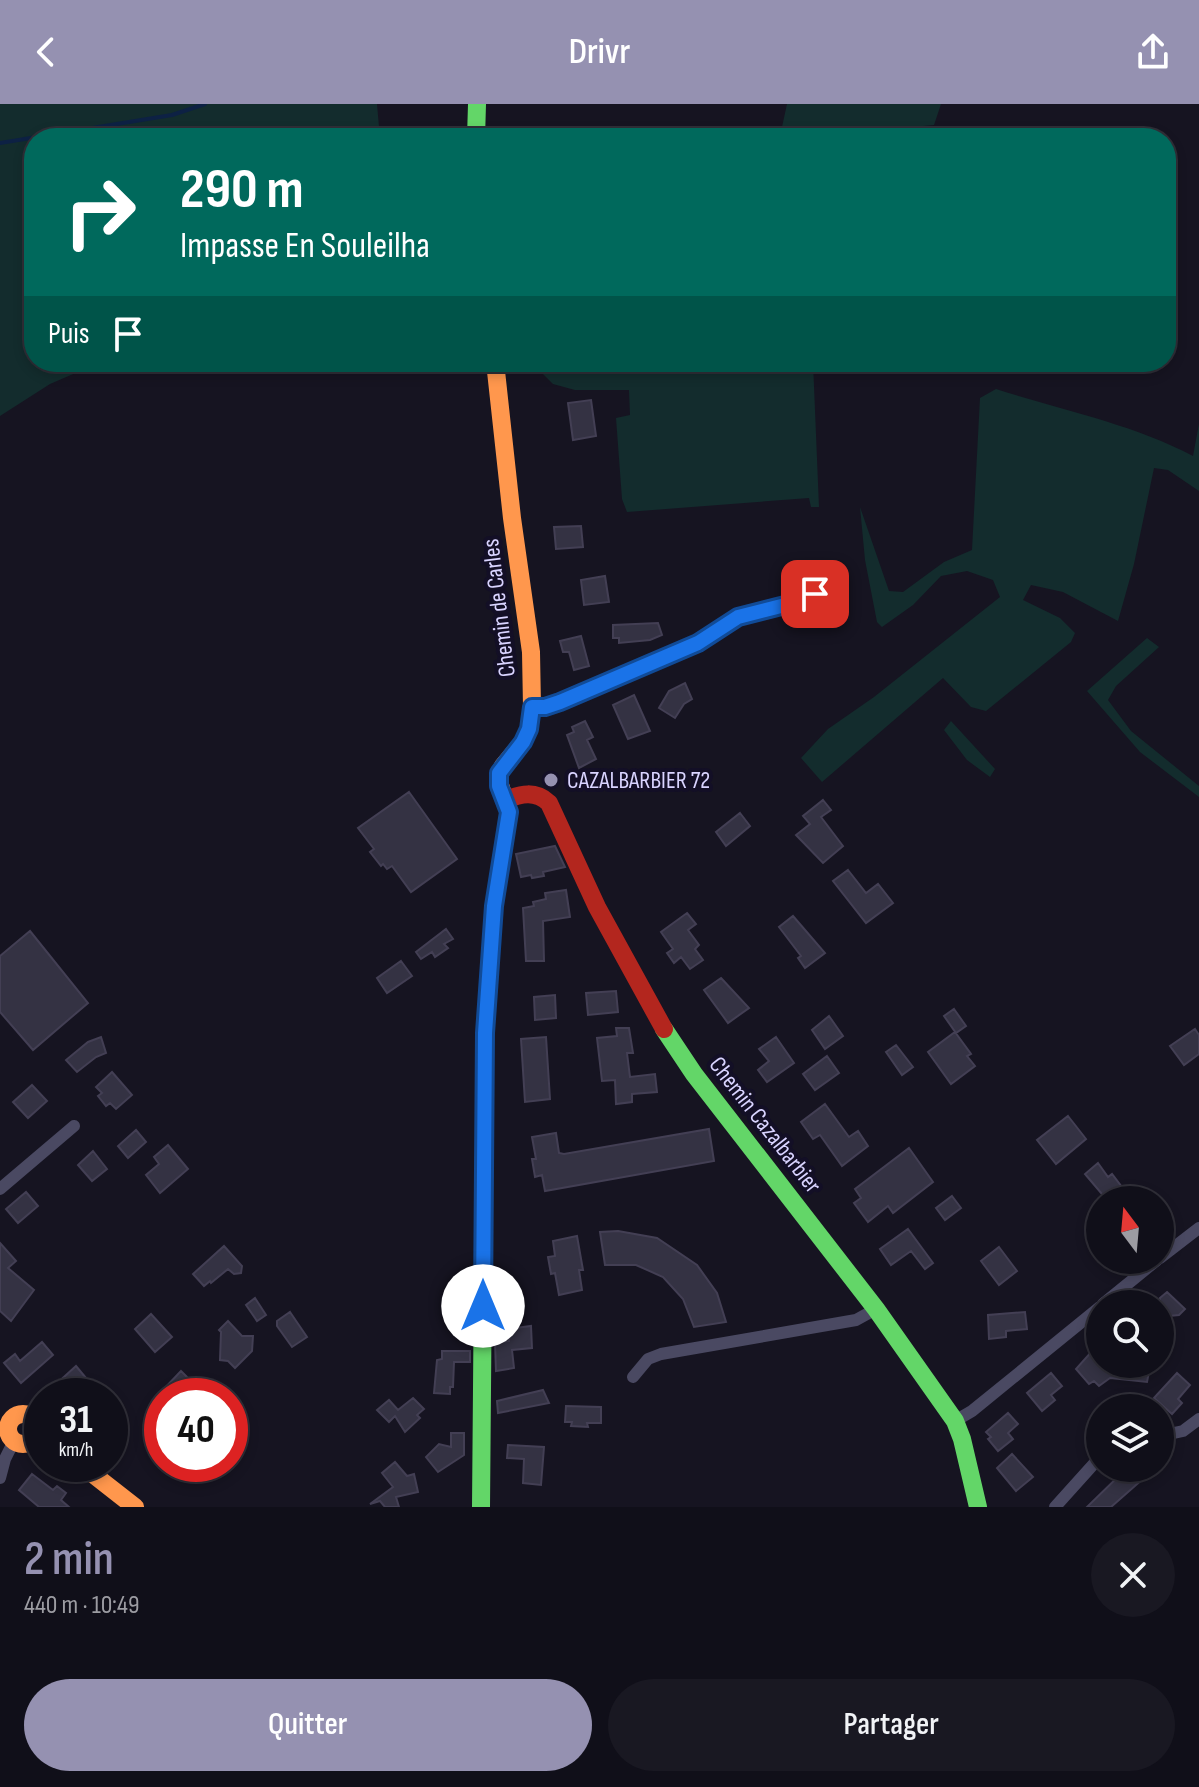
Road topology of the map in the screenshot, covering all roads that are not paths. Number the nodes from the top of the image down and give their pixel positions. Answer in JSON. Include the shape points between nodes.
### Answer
{"nodes":[{"id":1,"x":477,"y":104,"type":"edge"},
{"id":2,"x":476,"y":128,"type":"edge"},
{"id":3,"x":496,"y":372,"type":"edge"},
{"id":4,"x":833,"y":586,"type":"dead end"},
{"id":5,"x":532,"y":707,"type":"junction"},
{"id":6,"x":505,"y":800,"type":"junction"},
{"id":7,"x":74,"y":1126,"type":"dead end"},
{"id":8,"x":0,"y":1189,"type":"edge"},
{"id":9,"x":1199,"y":1228,"type":"edge"},
{"id":10,"x":1174,"y":1247,"type":"edge"},
{"id":11,"x":1140,"y":1274,"type":"edge"},
{"id":12,"x":1121,"y":1290,"type":"edge"},
{"id":13,"x":876,"y":1309,"type":"junction"},
{"id":14,"x":1086,"y":1318,"type":"edge"},
{"id":15,"x":633,"y":1377,"type":"dead end"},
{"id":16,"x":7,"y":1410,"type":"edge"},
{"id":17,"x":1199,"y":1419,"type":"edge"},
{"id":18,"x":955,"y":1421,"type":"junction"},
{"id":19,"x":1174,"y":1433,"type":"edge"},
{"id":20,"x":14,"y":1441,"type":"junction"},
{"id":21,"x":24,"y":1444,"type":"edge"},
{"id":22,"x":1086,"y":1473,"type":"edge"},
{"id":23,"x":0,"y":1478,"type":"edge"},
{"id":24,"x":103,"y":1482,"type":"edge"},
{"id":25,"x":135,"y":1507,"type":"edge"},
{"id":26,"x":481,"y":1507,"type":"edge"},
{"id":27,"x":978,"y":1507,"type":"edge"},
{"id":28,"x":1055,"y":1507,"type":"edge"}],
"edges":[{"from":1,"to":2,"type":"street"},
{"from":3,"to":5,"type":"street","name":"Chemin de Carles","via":[[531,652]]},
{"from":4,"to":5,"type":"street","via":[[797,602],[738,617],[670,656],[560,702]]},
{"from":5,"to":6,"type":"street","name":"Chemin de Carles","via":[[523,742],[499,773]]},
{"from":6,"to":13,"type":"street","name":"Chemin Cazalbarbier","via":[[531,793],[549,803],[656,1016],[712,1099]]},
{"from":6,"to":26,"type":"street","name":"Chemin de Carles","via":[[508,826],[494,906],[485,1033]]},
{"from":7,"to":8,"type":"street"},
{"from":9,"to":10,"type":"street"},
{"from":11,"to":12,"type":"street"},
{"from":13,"to":15,"type":"street","via":[[856,1320],[661,1354],[648,1359]]},
{"from":13,"to":18,"type":"street","name":"Chemin Cazalbarbier"},
{"from":14,"to":18,"type":"street"},
{"from":16,"to":20,"type":"street"},
{"from":17,"to":19,"type":"street"},
{"from":18,"to":27,"type":"street","name":"Chemin Cazalbarbier"},
{"from":20,"to":21,"type":"street"},
{"from":20,"to":23,"type":"street"},
{"from":22,"to":28,"type":"street"},
{"from":24,"to":25,"type":"street"}]}
